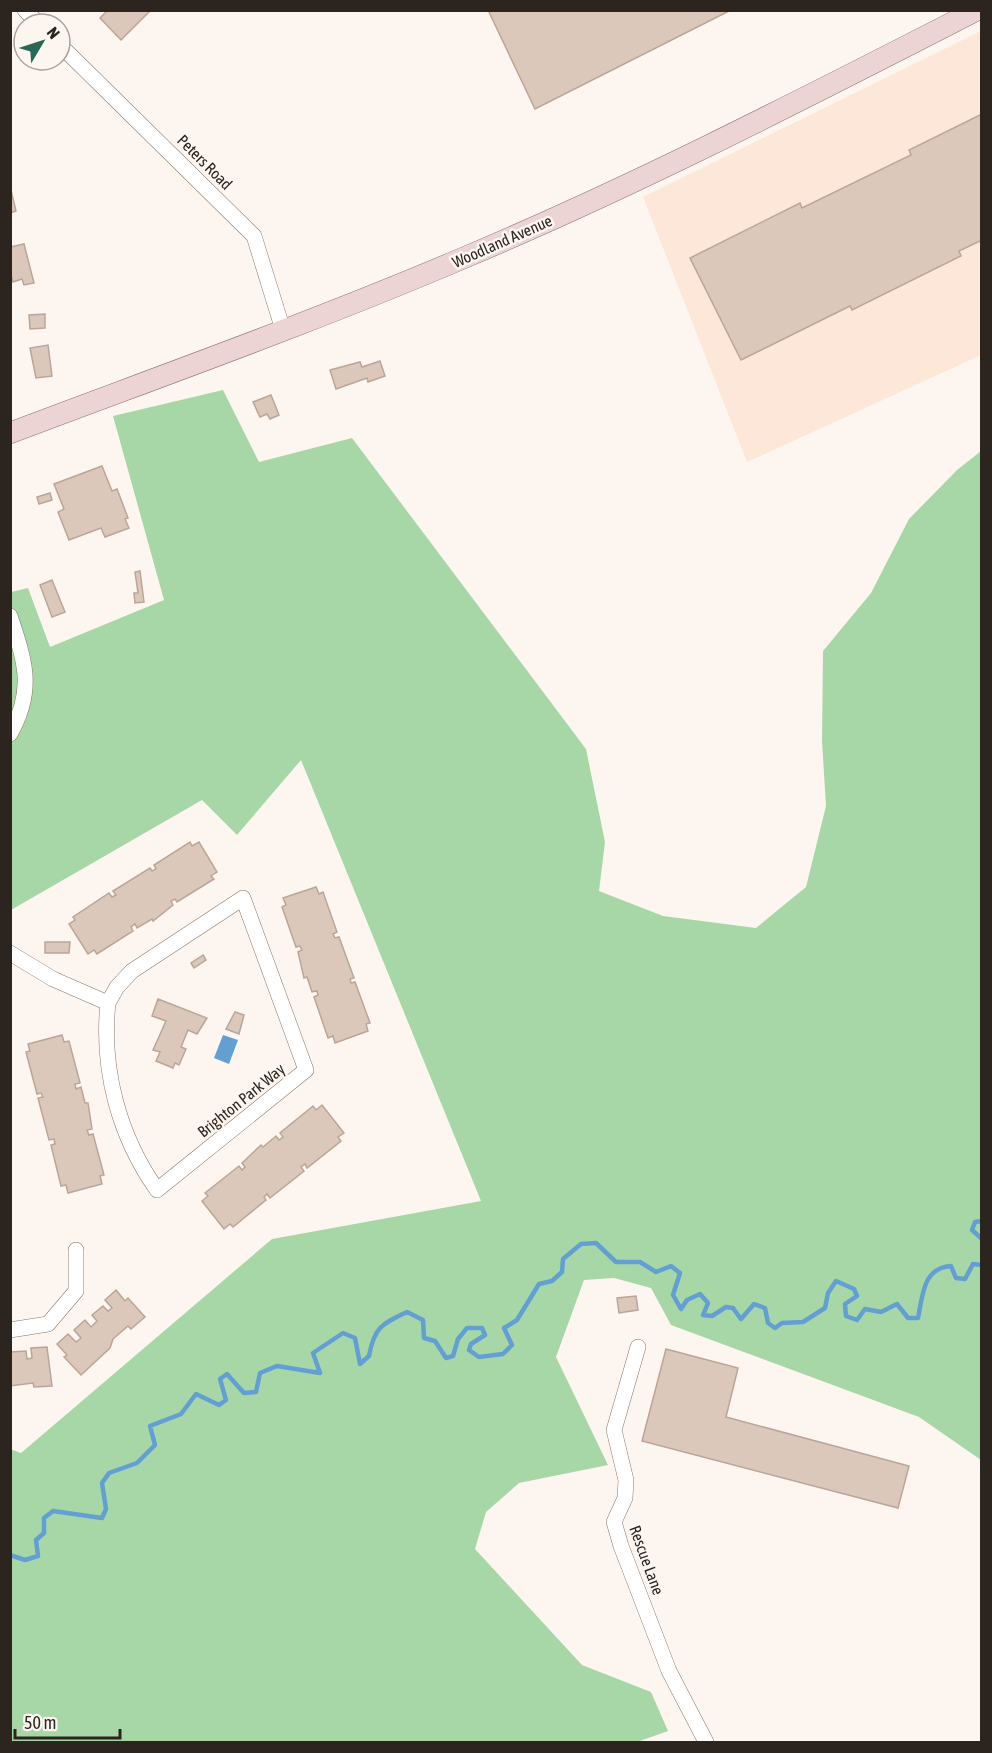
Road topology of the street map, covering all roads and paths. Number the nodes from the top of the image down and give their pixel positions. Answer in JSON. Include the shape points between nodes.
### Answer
{"nodes":[{"id":1,"x":977,"y":10,"type":"edge"},
{"id":2,"x":72,"y":57,"type":"edge"},
{"id":3,"x":283,"y":330,"type":"junction"},
{"id":4,"x":10,"y":433,"type":"edge"},
{"id":5,"x":10,"y":616,"type":"edge"},
{"id":6,"x":10,"y":734,"type":"edge"},
{"id":7,"x":10,"y":953,"type":"edge"},
{"id":8,"x":108,"y":1003,"type":"junction"},
{"id":9,"x":76,"y":1250,"type":"dead end"},
{"id":10,"x":10,"y":1330,"type":"edge"},
{"id":11,"x":638,"y":1347,"type":"dead end"},
{"id":12,"x":706,"y":1743,"type":"edge"}],
"edges":[{"from":1,"to":3,"type":"street","name":"Woodland Avenue","via":[[663,169],[461,259]]},
{"from":2,"to":3,"type":"street","name":"Peters Road","via":[[254,236]]},
{"from":3,"to":4,"type":"street","name":"Woodland Avenue"},
{"from":5,"to":6,"type":"street","via":[[26,663],[22,713]]},
{"from":7,"to":8,"type":"street","via":[[53,979]]},
{"from":8,"to":8,"type":"street","name":"Brighton Park Way","via":[[104,1037],[115,1097],[139,1165],[158,1190],[306,1070],[243,898],[132,971]]},
{"from":9,"to":10,"type":"street","via":[[76,1291],[48,1324]]},
{"from":11,"to":12,"type":"street","name":"Rescue Lane","via":[[614,1430],[626,1480],[626,1498],[614,1522],[669,1671]]}]}
